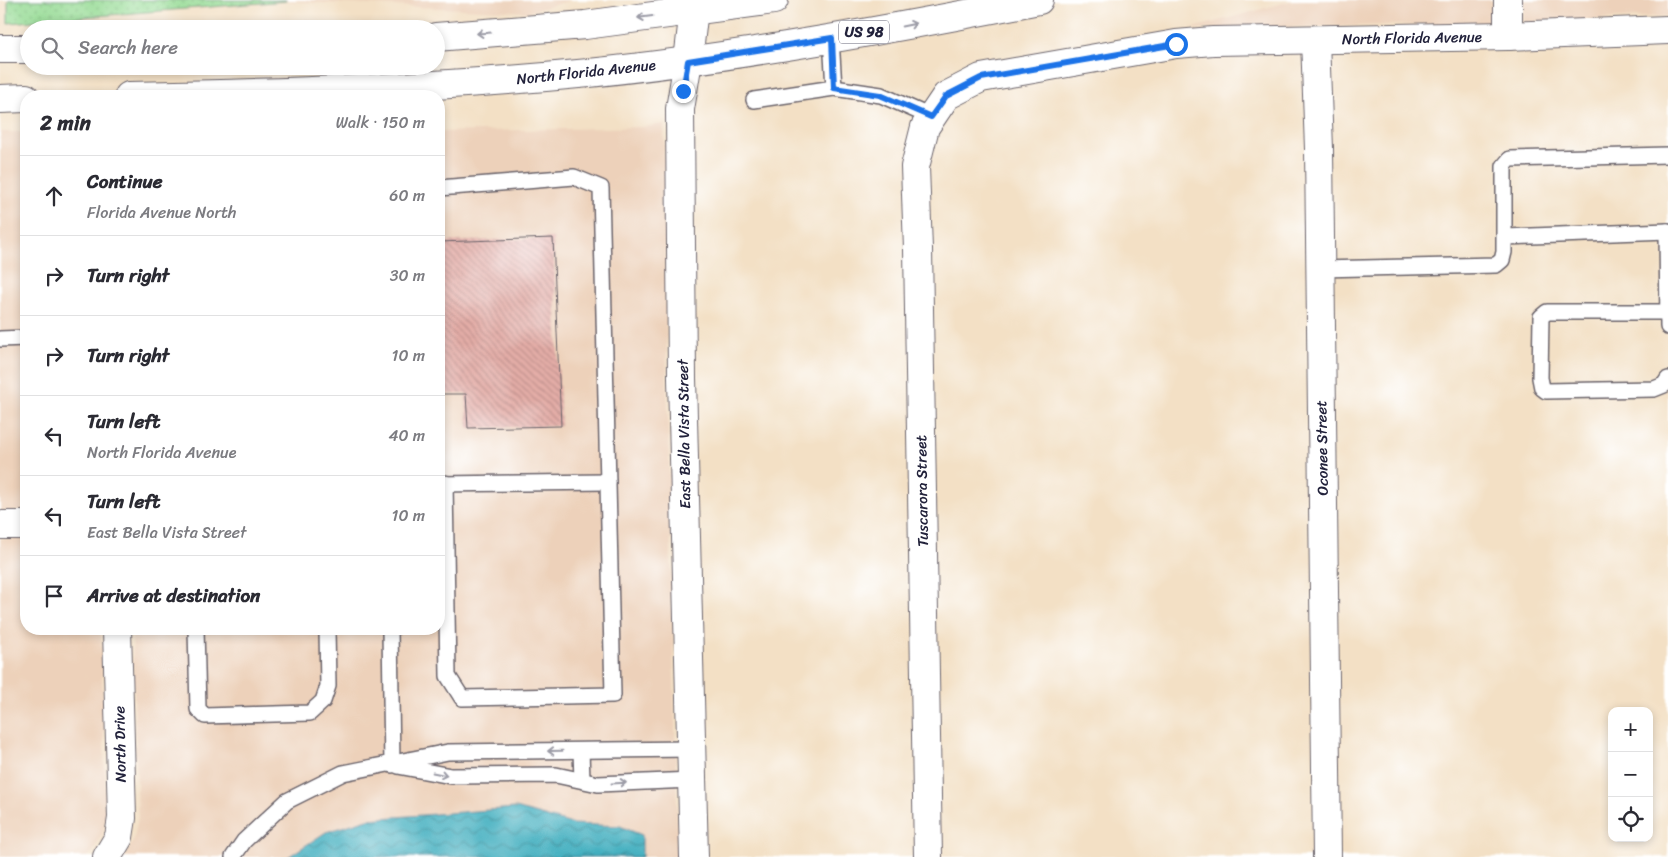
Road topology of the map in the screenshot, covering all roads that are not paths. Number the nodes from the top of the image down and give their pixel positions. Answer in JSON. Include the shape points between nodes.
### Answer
{"nodes":[{"id":1,"x":774,"y":0,"type":"edge"},
{"id":2,"x":1039,"y":0,"type":"edge"},
{"id":3,"x":1508,"y":0,"type":"edge"},
{"id":4,"x":695,"y":6,"type":"edge"},
{"id":5,"x":1668,"y":30,"type":"edge"},
{"id":6,"x":445,"y":35,"type":"edge"},
{"id":7,"x":1508,"y":36,"type":"junction"},
{"id":8,"x":832,"y":38,"type":"junction"},
{"id":9,"x":1315,"y":40,"type":"junction"},
{"id":10,"x":0,"y":49,"type":"edge"},
{"id":11,"x":20,"y":49,"type":"edge"},
{"id":12,"x":688,"y":61,"type":"junction"},
{"id":13,"x":834,"y":88,"type":"junction"},
{"id":14,"x":349,"y":90,"type":"edge"},
{"id":15,"x":20,"y":98,"type":"edge"},
{"id":16,"x":0,"y":99,"type":"edge"},
{"id":17,"x":754,"y":100,"type":"dead end"},
{"id":18,"x":928,"y":122,"type":"junction"},
{"id":19,"x":1668,"y":155,"type":"edge"},
{"id":20,"x":445,"y":188,"type":"edge"},
{"id":21,"x":1668,"y":231,"type":"edge"},
{"id":22,"x":1505,"y":237,"type":"junction"},
{"id":23,"x":1320,"y":269,"type":"junction"},
{"id":24,"x":1668,"y":312,"type":"edge"},
{"id":25,"x":1668,"y":327,"type":"edge"},
{"id":26,"x":20,"y":338,"type":"edge"},
{"id":27,"x":0,"y":339,"type":"edge"},
{"id":28,"x":1668,"y":379,"type":"edge"},
{"id":29,"x":608,"y":482,"type":"junction"},
{"id":30,"x":445,"y":483,"type":"edge"},
{"id":31,"x":0,"y":525,"type":"edge"},
{"id":32,"x":20,"y":525,"type":"edge"},
{"id":33,"x":445,"y":580,"type":"edge"},
{"id":34,"x":117,"y":635,"type":"edge"},
{"id":35,"x":196,"y":635,"type":"edge"},
{"id":36,"x":327,"y":635,"type":"edge"},
{"id":37,"x":390,"y":635,"type":"edge"},
{"id":38,"x":692,"y":749,"type":"junction"},
{"id":39,"x":581,"y":751,"type":"junction"},
{"id":40,"x":392,"y":765,"type":"junction"},
{"id":41,"x":582,"y":780,"type":"junction"},
{"id":42,"x":692,"y":780,"type":"junction"},
{"id":43,"x":107,"y":857,"type":"edge"},
{"id":44,"x":233,"y":857,"type":"edge"},
{"id":45,"x":694,"y":857,"type":"edge"},
{"id":46,"x":928,"y":857,"type":"edge"},
{"id":47,"x":1326,"y":857,"type":"edge"}],
"edges":[{"from":1,"to":4,"type":"street"},
{"from":8,"to":2,"type":"street","name":"North Florida Avenue","number":"US 98","one_way":true},
{"from":3,"to":7,"type":"street"},
{"from":4,"to":6,"type":"street","one_way":true,"via":[[585,24]]},
{"from":4,"to":12,"type":"street","name":"East Bella Vista Street"},
{"from":5,"to":7,"type":"street","name":"North Florida Avenue"},
{"from":7,"to":9,"type":"street","name":"North Florida Avenue"},
{"from":8,"to":12,"type":"street","name":"North Florida Avenue","number":"US 98"},
{"from":8,"to":13,"type":"lane"},
{"from":9,"to":18,"type":"street","name":"North Florida Avenue","via":[[1176,44],[981,78],[946,96]]},
{"from":9,"to":23,"type":"street","name":"Oconee Street"},
{"from":10,"to":11,"type":"street"},
{"from":12,"to":14,"type":"street","name":"North Florida Avenue","number":"US 98","via":[[580,74]]},
{"from":12,"to":38,"type":"street","name":"East Bella Vista Street","via":[[680,109],[682,388]]},
{"from":13,"to":17,"type":"lane"},
{"from":13,"to":18,"type":"lane","via":[[880,95]]},
{"from":15,"to":16,"type":"street"},
{"from":18,"to":46,"type":"street","name":"Tuscarora Street","via":[[915,167]]},
{"from":19,"to":22,"type":"lane","via":[[1510,160],[1504,166]]},
{"from":20,"to":29,"type":"lane","via":[[574,177],[601,188]]},
{"from":21,"to":22,"type":"lane"},
{"from":21,"to":24,"type":"lane"},
{"from":22,"to":23,"type":"lane","via":[[1502,260],[1496,265]]},
{"from":23,"to":47,"type":"street","name":"Oconee Street"},
{"from":24,"to":25,"type":"lane"},
{"from":24,"to":28,"type":"lane","via":[[1547,312],[1541,317],[1540,378],[1546,391],[1654,389],[1664,385]]},
{"from":26,"to":27,"type":"lane"},
{"from":29,"to":30,"type":"lane"},
{"from":29,"to":33,"type":"lane","via":[[613,695],[462,698],[448,676]]},
{"from":31,"to":32,"type":"street"},
{"from":34,"to":43,"type":"street","name":"North Drive","via":[[122,818],[119,837]]},
{"from":35,"to":36,"type":"lane","via":[[198,709],[205,716],[310,714],[323,701],[328,686]]},
{"from":37,"to":40,"type":"lane"},
{"from":38,"to":39,"type":"lane"},
{"from":38,"to":42,"type":"street","name":"East Bella Vista Street"},
{"from":39,"to":40,"type":"lane","one_way":true,"via":[[448,752]]},
{"from":39,"to":41,"type":"lane"},
{"from":40,"to":41,"type":"lane","one_way":true,"via":[[451,776],[556,774]]},
{"from":40,"to":44,"type":"lane","via":[[343,774],[287,801],[244,841]]},
{"from":41,"to":42,"type":"lane","one_way":true,"via":[[598,784]]},
{"from":42,"to":45,"type":"street","name":"East Bella Vista Street"}]}
